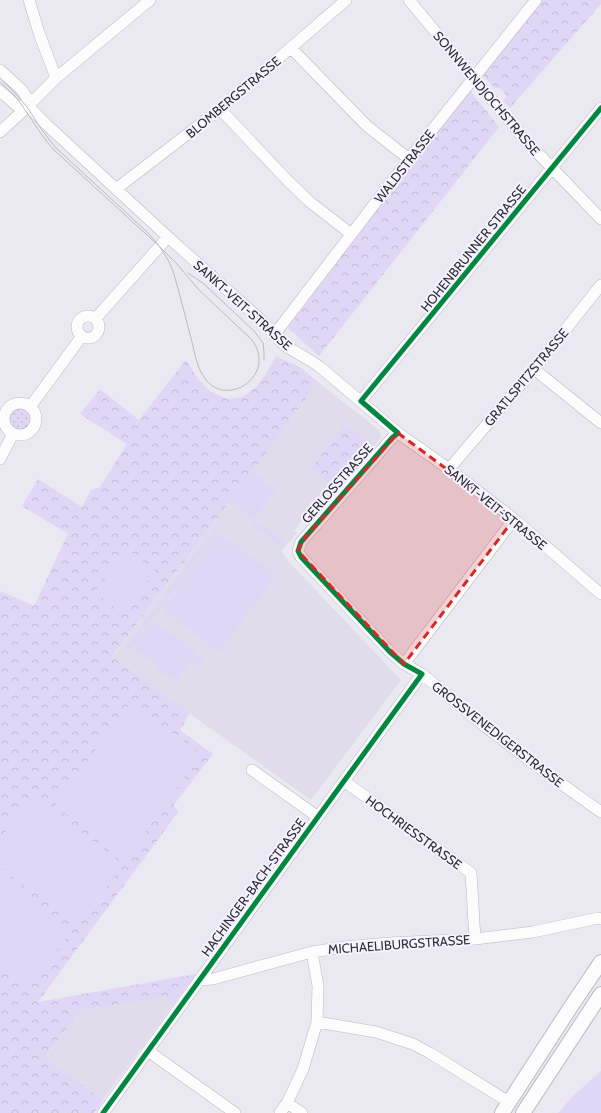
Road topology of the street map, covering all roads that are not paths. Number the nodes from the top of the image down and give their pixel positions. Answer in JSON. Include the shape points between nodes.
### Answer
{"nodes":[{"id":1,"x":29,"y":0,"type":"edge"},
{"id":2,"x":150,"y":0,"type":"edge"},
{"id":3,"x":346,"y":0,"type":"edge"},
{"id":4,"x":408,"y":0,"type":"edge"},
{"id":5,"x":536,"y":0,"type":"edge"},
{"id":6,"x":291,"y":48,"type":"junction"},
{"id":7,"x":0,"y":70,"type":"edge"},
{"id":8,"x":56,"y":78,"type":"junction"},
{"id":9,"x":474,"y":78,"type":"junction"},
{"id":10,"x":0,"y":91,"type":"edge"},
{"id":11,"x":28,"y":106,"type":"junction"},
{"id":12,"x":601,"y":108,"type":"edge"},
{"id":13,"x":220,"y":109,"type":"junction"},
{"id":14,"x":0,"y":132,"type":"edge"},
{"id":15,"x":409,"y":159,"type":"junction"},
{"id":16,"x":552,"y":168,"type":"junction"},
{"id":17,"x":116,"y":189,"type":"junction"},
{"id":18,"x":601,"y":219,"type":"edge"},
{"id":19,"x":351,"y":234,"type":"junction"},
{"id":20,"x":168,"y":237,"type":"junction"},
{"id":21,"x":601,"y":285,"type":"edge"},
{"id":22,"x":96,"y":318,"type":"junction"},
{"id":23,"x":274,"y":335,"type":"junction"},
{"id":24,"x":82,"y":336,"type":"junction"},
{"id":25,"x":534,"y":369,"type":"junction"},
{"id":26,"x":361,"y":401,"type":"junction"},
{"id":27,"x":30,"y":407,"type":"junction"},
{"id":28,"x":601,"y":423,"type":"edge"},
{"id":29,"x":398,"y":433,"type":"junction"},
{"id":30,"x":13,"y":434,"type":"junction"},
{"id":31,"x":0,"y":459,"type":"edge"},
{"id":32,"x":449,"y":469,"type":"junction"},
{"id":33,"x":514,"y":519,"type":"junction"},
{"id":34,"x":298,"y":551,"type":"joint"},
{"id":35,"x":601,"y":594,"type":"edge"},
{"id":36,"x":404,"y":664,"type":"junction"},
{"id":37,"x":422,"y":674,"type":"junction"},
{"id":38,"x":252,"y":770,"type":"dead end"},
{"id":39,"x":344,"y":781,"type":"junction"},
{"id":40,"x":601,"y":812,"type":"edge"},
{"id":41,"x":318,"y":817,"type":"junction"},
{"id":42,"x":601,"y":919,"type":"edge"},
{"id":43,"x":475,"y":939,"type":"junction"},
{"id":44,"x":312,"y":952,"type":"junction"},
{"id":45,"x":601,"y":962,"type":"edge"},
{"id":46,"x":199,"y":980,"type":"junction"},
{"id":47,"x":601,"y":994,"type":"edge"},
{"id":48,"x":317,"y":1022,"type":"junction"},
{"id":49,"x":148,"y":1051,"type":"junction"},
{"id":50,"x":287,"y":1103,"type":"junction"},
{"id":51,"x":505,"y":1108,"type":"edge"},
{"id":52,"x":103,"y":1113,"type":"edge"},
{"id":53,"x":235,"y":1113,"type":"edge"},
{"id":54,"x":280,"y":1113,"type":"edge"},
{"id":55,"x":302,"y":1113,"type":"edge"},
{"id":56,"x":523,"y":1113,"type":"edge"}],
"edges":[{"from":1,"to":8,"type":"street"},
{"from":2,"to":8,"type":"street"},
{"from":3,"to":6,"type":"street","name":"BLOMBERGSTRASSE"},
{"from":4,"to":9,"type":"street","name":"SONNWENDJOCHSTRASSE"},
{"from":5,"to":9,"type":"street","name":"WALDSTRASSE"},
{"from":6,"to":13,"type":"street","name":"BLOMBERGSTRASSE"},
{"from":6,"to":15,"type":"street","via":[[367,126]]},
{"from":7,"to":11,"type":"street","name":"SANKT-VEIT-STRASSE","via":[[22,90]]},
{"from":8,"to":11,"type":"street"},
{"from":9,"to":15,"type":"street","name":"WALDSTRASSE"},
{"from":9,"to":16,"type":"street","name":"SONNWENDJOCHSTRASSE"},
{"from":10,"to":11,"type":"street","name":"SANKT-VEIT-STRASSE","via":[[17,106]]},
{"from":11,"to":14,"type":"street"},
{"from":11,"to":17,"type":"street","name":"SANKT-VEIT-STRASSE"},
{"from":12,"to":16,"type":"street","name":"HOHENBRUNNER STRASSE"},
{"from":13,"to":17,"type":"street","name":"BLOMBERGSTRASSE"},
{"from":13,"to":19,"type":"street","via":[[310,202]]},
{"from":15,"to":19,"type":"street","name":"WALDSTRASSE"},
{"from":16,"to":18,"type":"street","name":"SONNWENDJOCHSTRASSE"},
{"from":16,"to":26,"type":"street","name":"HOHENBRUNNER STRASSE"},
{"from":17,"to":20,"type":"street","name":"SANKT-VEIT-STRASSE"},
{"from":19,"to":23,"type":"street","name":"WALDSTRASSE"},
{"from":20,"to":22,"type":"street"},
{"from":20,"to":23,"type":"street","name":"SANKT-VEIT-STRASSE","via":[[261,320]]},
{"from":21,"to":25,"type":"street","name":"GRATLSPITZSTRASSE"},
{"from":22,"to":24,"type":"street","via":[[100,324],[97,334],[92,338]]},
{"from":22,"to":24,"type":"street","via":[[89,315],[79,320],[77,327]]},
{"from":23,"to":26,"type":"street","name":"SANKT-VEIT-STRASSE","via":[[284,345],[312,361]]},
{"from":24,"to":27,"type":"street"},
{"from":25,"to":28,"type":"street"},
{"from":25,"to":32,"type":"street","name":"GRATLSPITZSTRASSE"},
{"from":26,"to":29,"type":"street","name":"SANKT-VEIT-STRASSE"},
{"from":27,"to":30,"type":"street","via":[[36,415],[35,426],[23,435]]},
{"from":27,"to":30,"type":"street","via":[[20,403],[6,411],[4,421]]},
{"from":29,"to":32,"type":"street","name":"SANKT-VEIT-STRASSE"},
{"from":29,"to":34,"type":"street","name":"GERLOSSTRASSE","via":[[301,542]]},
{"from":30,"to":31,"type":"street"},
{"from":32,"to":33,"type":"street","name":"SANKT-VEIT-STRASSE"},
{"from":33,"to":35,"type":"street","name":"SANKT-VEIT-STRASSE"},
{"from":33,"to":36,"type":"street"},
{"from":34,"to":36,"type":"street","name":"GROSSVENEDIGERSTRASSE","via":[[390,652]]},
{"from":36,"to":37,"type":"street","name":"GROSSVENEDIGERSTRASSE"},
{"from":37,"to":39,"type":"street","name":"HACHINGER-BACH-STRASSE"},
{"from":37,"to":40,"type":"street","name":"GROSSVENEDIGERSTRASSE","via":[[524,757]]},
{"from":38,"to":41,"type":"street"},
{"from":39,"to":41,"type":"street","name":"HACHINGER-BACH-STRASSE"},
{"from":39,"to":43,"type":"street","name":"HOCHRIESSTRASSE","via":[[471,874]]},
{"from":41,"to":46,"type":"street","name":"HACHINGER-BACH-STRASSE"},
{"from":42,"to":43,"type":"street","name":"MICHAELIBURGSTRASSE","via":[[533,932]]},
{"from":43,"to":44,"type":"street","name":"MICHAELIBURGSTRASSE","via":[[375,944]]},
{"from":44,"to":46,"type":"street","name":"MICHAELIBURGSTRASSE","via":[[213,979]]},
{"from":44,"to":48,"type":"street","via":[[318,986]]},
{"from":45,"to":51,"type":"main road"},
{"from":46,"to":49,"type":"street","name":"HACHINGER-BACH-STRASSE"},
{"from":47,"to":56,"type":"main road"},
{"from":48,"to":50,"type":"street","via":[[303,1069]]},
{"from":48,"to":51,"type":"street","via":[[376,1032],[413,1044],[430,1053]]},
{"from":49,"to":52,"type":"street","name":"HACHINGER-BACH-STRASSE"},
{"from":49,"to":53,"type":"street"},
{"from":50,"to":54,"type":"street"},
{"from":50,"to":55,"type":"street"}]}
